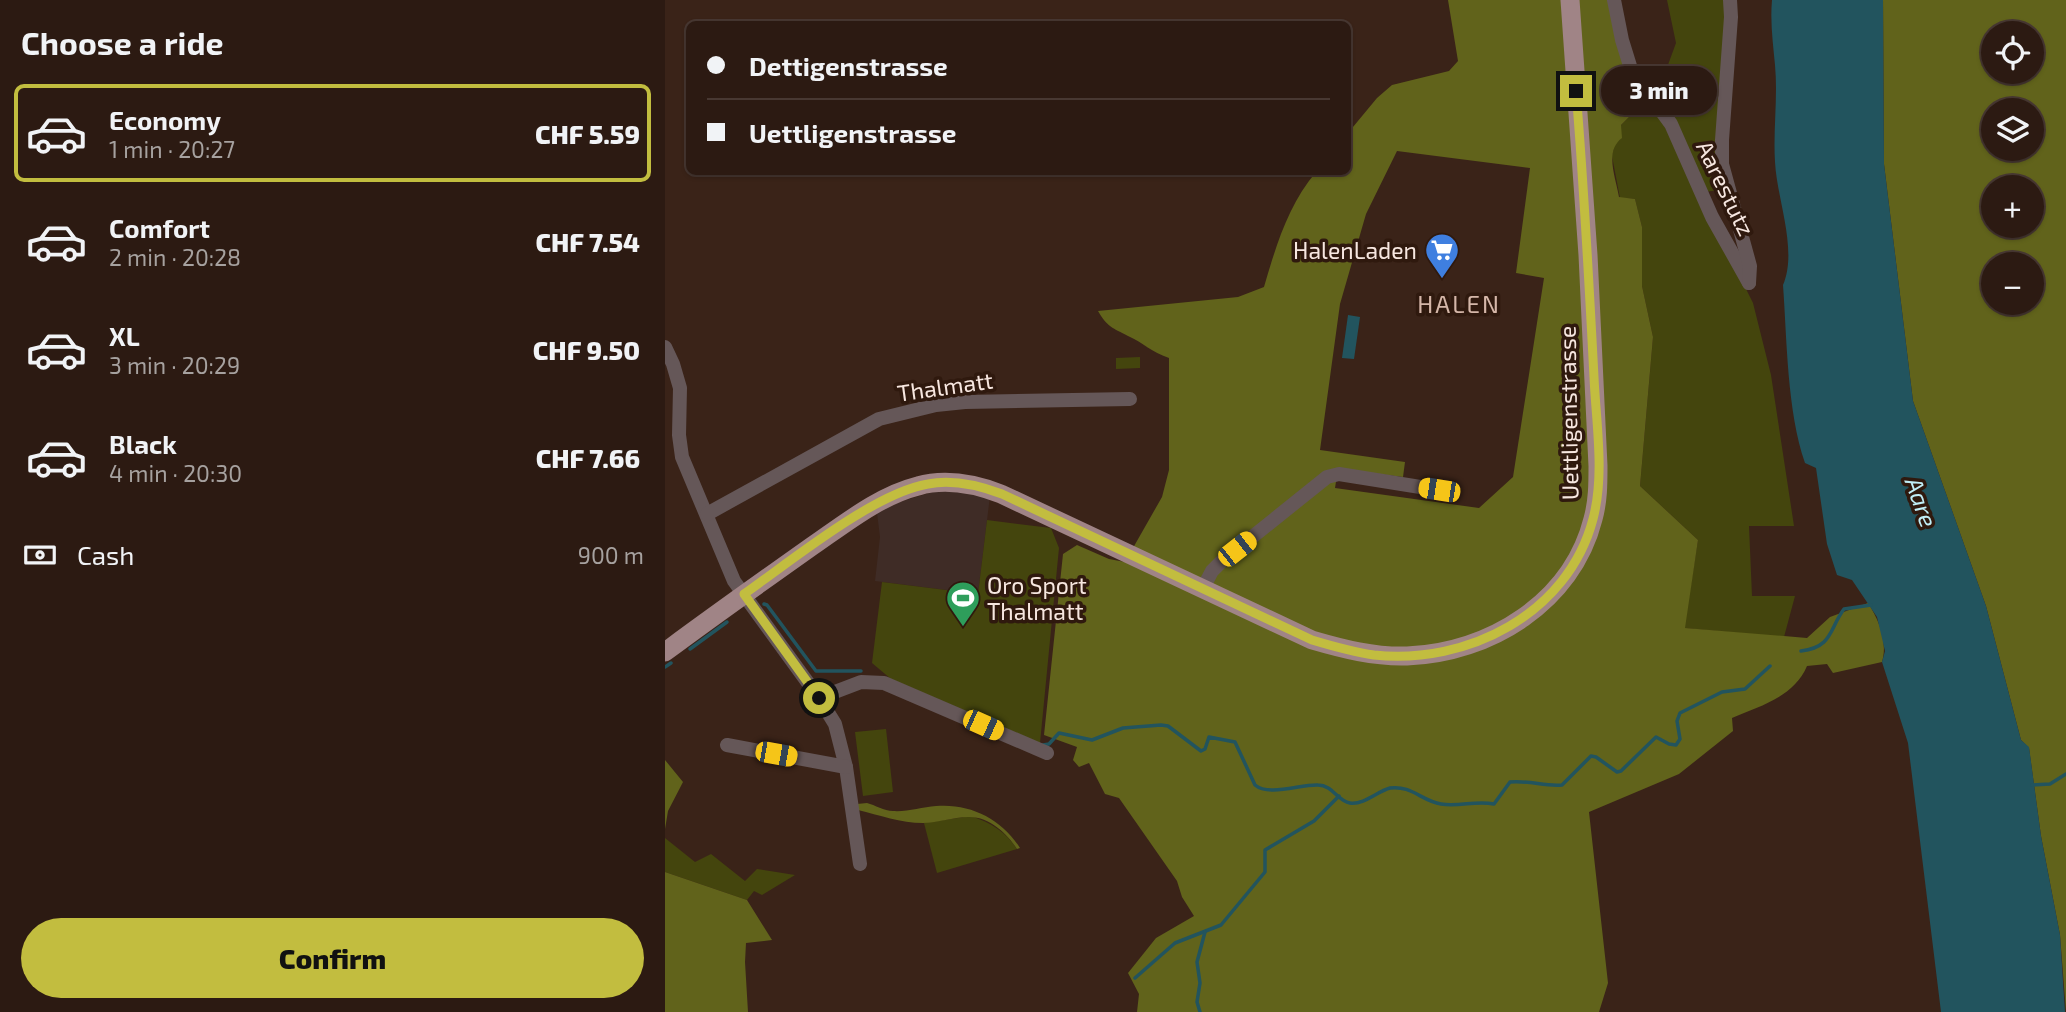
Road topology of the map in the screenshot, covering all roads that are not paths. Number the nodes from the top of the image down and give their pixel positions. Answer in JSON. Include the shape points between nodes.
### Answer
{"nodes":[{"id":1,"x":1570,"y":0,"type":"edge"},
{"id":2,"x":1614,"y":0,"type":"edge"},
{"id":3,"x":1730,"y":0,"type":"edge"},
{"id":4,"x":665,"y":347,"type":"edge"},
{"id":5,"x":1130,"y":399,"type":"dead end"},
{"id":6,"x":1439,"y":490,"type":"dead end"},
{"id":7,"x":707,"y":514,"type":"junction"},
{"id":8,"x":1203,"y":588,"type":"junction"},
{"id":9,"x":744,"y":594,"type":"junction"},
{"id":10,"x":665,"y":652,"type":"edge"},
{"id":11,"x":819,"y":698,"type":"junction"},
{"id":12,"x":727,"y":745,"type":"dead end"},
{"id":13,"x":1047,"y":753,"type":"dead end"},
{"id":14,"x":846,"y":767,"type":"junction"},
{"id":15,"x":860,"y":864,"type":"dead end"}],
"edges":[{"from":1,"to":8,"type":"main road","name":"Uettligenstrasse","via":[[1598,466],[1594,518],[1575,564],[1524,619],[1464,646],[1408,656],[1374,655],[1312,640]]},
{"from":2,"to":3,"type":"street","name":"Aarestutz","via":[[1635,82],[1671,124],[1707,206],[1749,283],[1751,266],[1722,164]]},
{"from":4,"to":7,"type":"street","via":[[680,388],[682,457]]},
{"from":5,"to":7,"type":"street","name":"Thalmatt","via":[[965,402],[880,419]]},
{"from":6,"to":8,"type":"street","via":[[1339,474],[1327,477],[1221,562]]},
{"from":7,"to":9,"type":"street","via":[[734,582]]},
{"from":8,"to":9,"type":"main road","name":"Uettligenstrasse","via":[[1002,494],[941,482],[880,502]]},
{"from":9,"to":10,"type":"main road","name":"Uettligenstrasse"},
{"from":9,"to":11,"type":"street"},
{"from":11,"to":13,"type":"street","via":[[861,682],[884,683]]},
{"from":11,"to":14,"type":"street","via":[[835,724]]},
{"from":12,"to":14,"type":"street"},
{"from":14,"to":15,"type":"street"}]}
